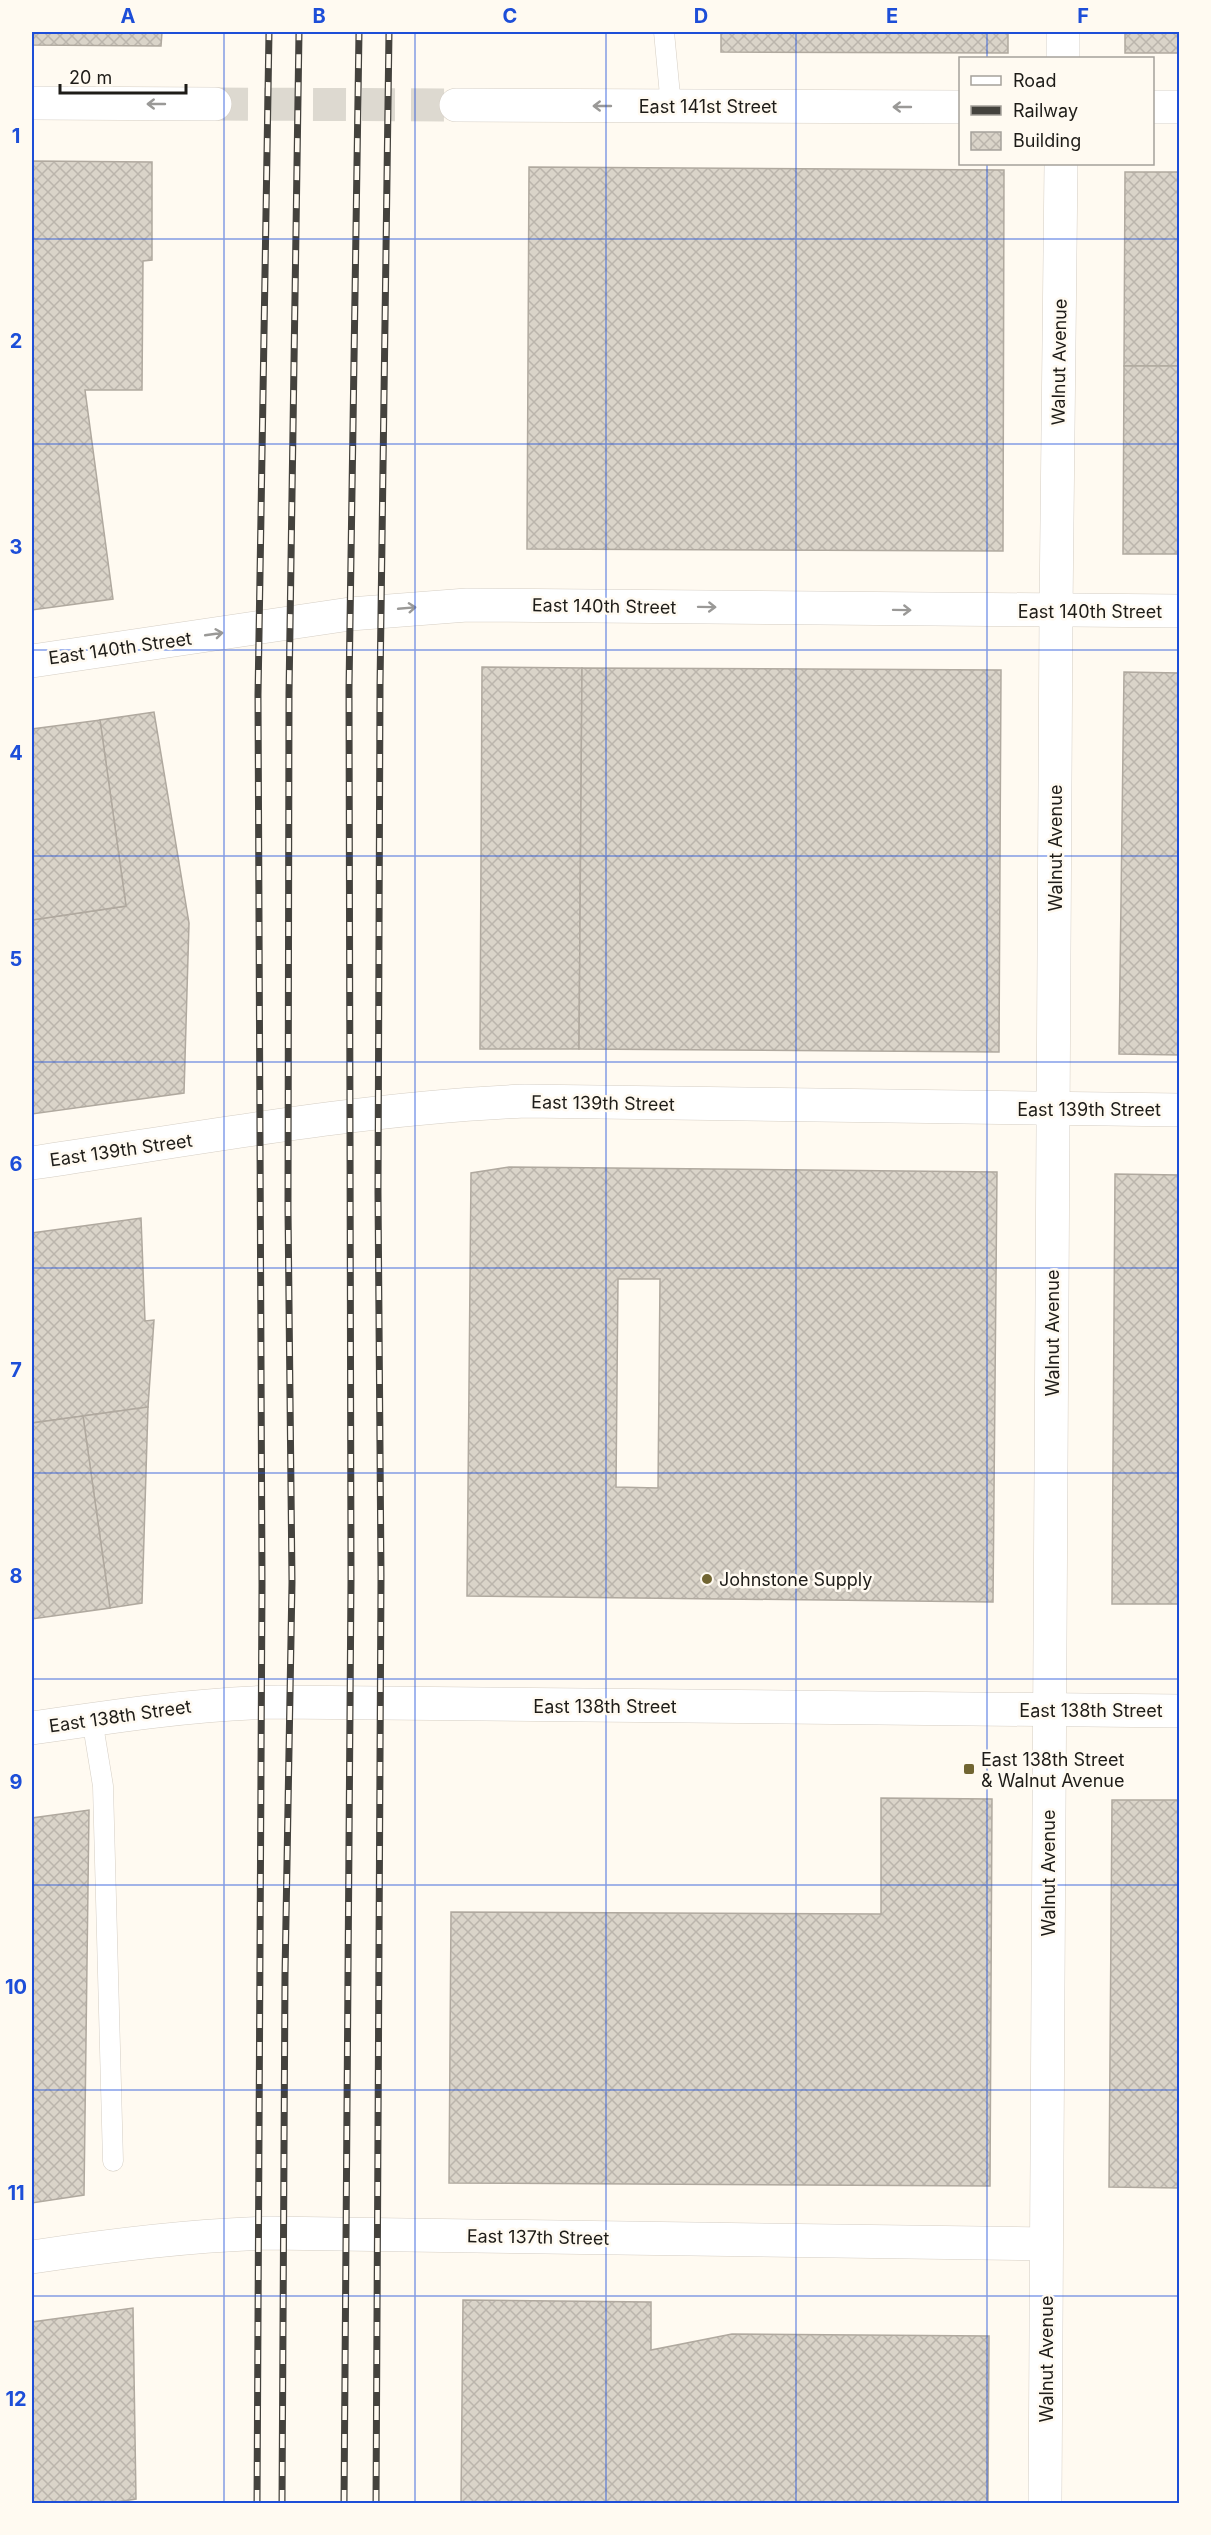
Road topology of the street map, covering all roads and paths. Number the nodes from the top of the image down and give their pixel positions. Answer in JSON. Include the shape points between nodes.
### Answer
{"nodes":[{"id":1,"x":664,"y":32,"type":"edge"},
{"id":2,"x":1063,"y":32,"type":"edge"},
{"id":3,"x":1063,"y":57,"type":"edge"},
{"id":4,"x":32,"y":103,"type":"edge"},
{"id":5,"x":215,"y":104,"type":"tunnel mouth"},
{"id":6,"x":456,"y":105,"type":"tunnel mouth"},
{"id":7,"x":671,"y":106,"type":"junction"},
{"id":8,"x":959,"y":107,"type":"edge"},
{"id":9,"x":1154,"y":107,"type":"edge"},
{"id":10,"x":1179,"y":107,"type":"edge"},
{"id":11,"x":1061,"y":165,"type":"edge"},
{"id":12,"x":1056,"y":611,"type":"junction"},
{"id":13,"x":1179,"y":611,"type":"edge"},
{"id":14,"x":32,"y":662,"type":"edge"},
{"id":15,"x":1053,"y":1109,"type":"junction"},
{"id":16,"x":1179,"y":1110,"type":"edge"},
{"id":17,"x":32,"y":1163,"type":"edge"},
{"id":18,"x":1049,"y":1710,"type":"junction"},
{"id":19,"x":1179,"y":1711,"type":"edge"},
{"id":20,"x":92,"y":1719,"type":"junction"},
{"id":21,"x":32,"y":1728,"type":"edge"},
{"id":22,"x":113,"y":2161,"type":"dead end"},
{"id":23,"x":1046,"y":2244,"type":"junction"},
{"id":24,"x":32,"y":2257,"type":"edge"},
{"id":25,"x":1045,"y":2504,"type":"edge"}],
"edges":[{"from":1,"to":7,"type":"lane"},
{"from":2,"to":3,"type":"street"},
{"from":5,"to":4,"type":"street","one_way":true},
{"from":7,"to":6,"type":"street","name":"East 141st Street","one_way":true},
{"from":8,"to":7,"type":"street","name":"East 141st Street","one_way":true},
{"from":9,"to":10,"type":"street"},
{"from":11,"to":12,"type":"street","name":"Walnut Avenue"},
{"from":12,"to":13,"type":"street","name":"East 140th Street"},
{"from":14,"to":12,"type":"street","name":"East 140th Street","one_way":true,"via":[[350,614],[467,605]]},
{"from":12,"to":15,"type":"street","name":"Walnut Avenue"},
{"from":15,"to":16,"type":"street","name":"East 139th Street"},
{"from":15,"to":17,"type":"street","name":"East 139th Street","via":[[525,1101],[464,1104],[375,1113]]},
{"from":15,"to":18,"type":"street","name":"Walnut Avenue"},
{"from":18,"to":19,"type":"street","name":"East 138th Street"},
{"from":18,"to":20,"type":"street","name":"East 138th Street","via":[[278,1702],[173,1708]]},
{"from":18,"to":23,"type":"street","name":"Walnut Avenue"},
{"from":20,"to":21,"type":"street","name":"East 138th Street"},
{"from":20,"to":22,"type":"lane","via":[[103,1786]]},
{"from":23,"to":24,"type":"street","name":"East 137th Street","via":[[270,2233],[162,2239]]},
{"from":23,"to":25,"type":"street","name":"Walnut Avenue"}]}
